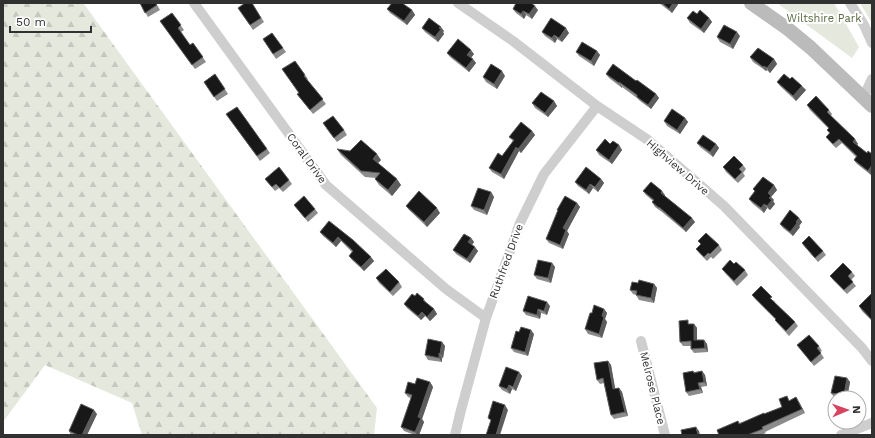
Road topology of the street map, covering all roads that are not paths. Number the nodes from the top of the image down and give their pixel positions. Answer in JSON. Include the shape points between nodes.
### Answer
{"nodes":[{"id":1,"x":194,"y":3,"type":"edge"},
{"id":2,"x":458,"y":3,"type":"edge"},
{"id":3,"x":751,"y":3,"type":"edge"},
{"id":4,"x":850,"y":3,"type":"edge"},
{"id":5,"x":872,"y":43,"type":"edge"},
{"id":6,"x":872,"y":79,"type":"edge"},
{"id":7,"x":868,"y":102,"type":"edge"},
{"id":8,"x":597,"y":106,"type":"junction"},
{"id":9,"x":486,"y":318,"type":"junction"},
{"id":10,"x":641,"y":341,"type":"dead end"},
{"id":11,"x":872,"y":361,"type":"edge"},
{"id":12,"x":872,"y":423,"type":"edge"},
{"id":13,"x":455,"y":435,"type":"edge"},
{"id":14,"x":665,"y":435,"type":"edge"},
{"id":15,"x":841,"y":435,"type":"edge"}],
"edges":[{"from":1,"to":9,"type":"street","name":"Coral Drive","via":[[326,185],[446,289]]},
{"from":2,"to":8,"type":"street","name":"Highview Drive","via":[[514,41]]},
{"from":3,"to":7,"type":"main road","via":[[788,29]]},
{"from":4,"to":5,"type":"street"},
{"from":6,"to":7,"type":"street"},
{"from":8,"to":9,"type":"street","name":"Ruthfred Drive","via":[[544,174],[520,223]]},
{"from":8,"to":11,"type":"street","name":"Highview Drive","via":[[648,140],[724,206]]},
{"from":9,"to":13,"type":"street","name":"Ruthfred Drive"},
{"from":10,"to":14,"type":"street","name":"Melrose Place"},
{"from":12,"to":15,"type":"street"}]}
